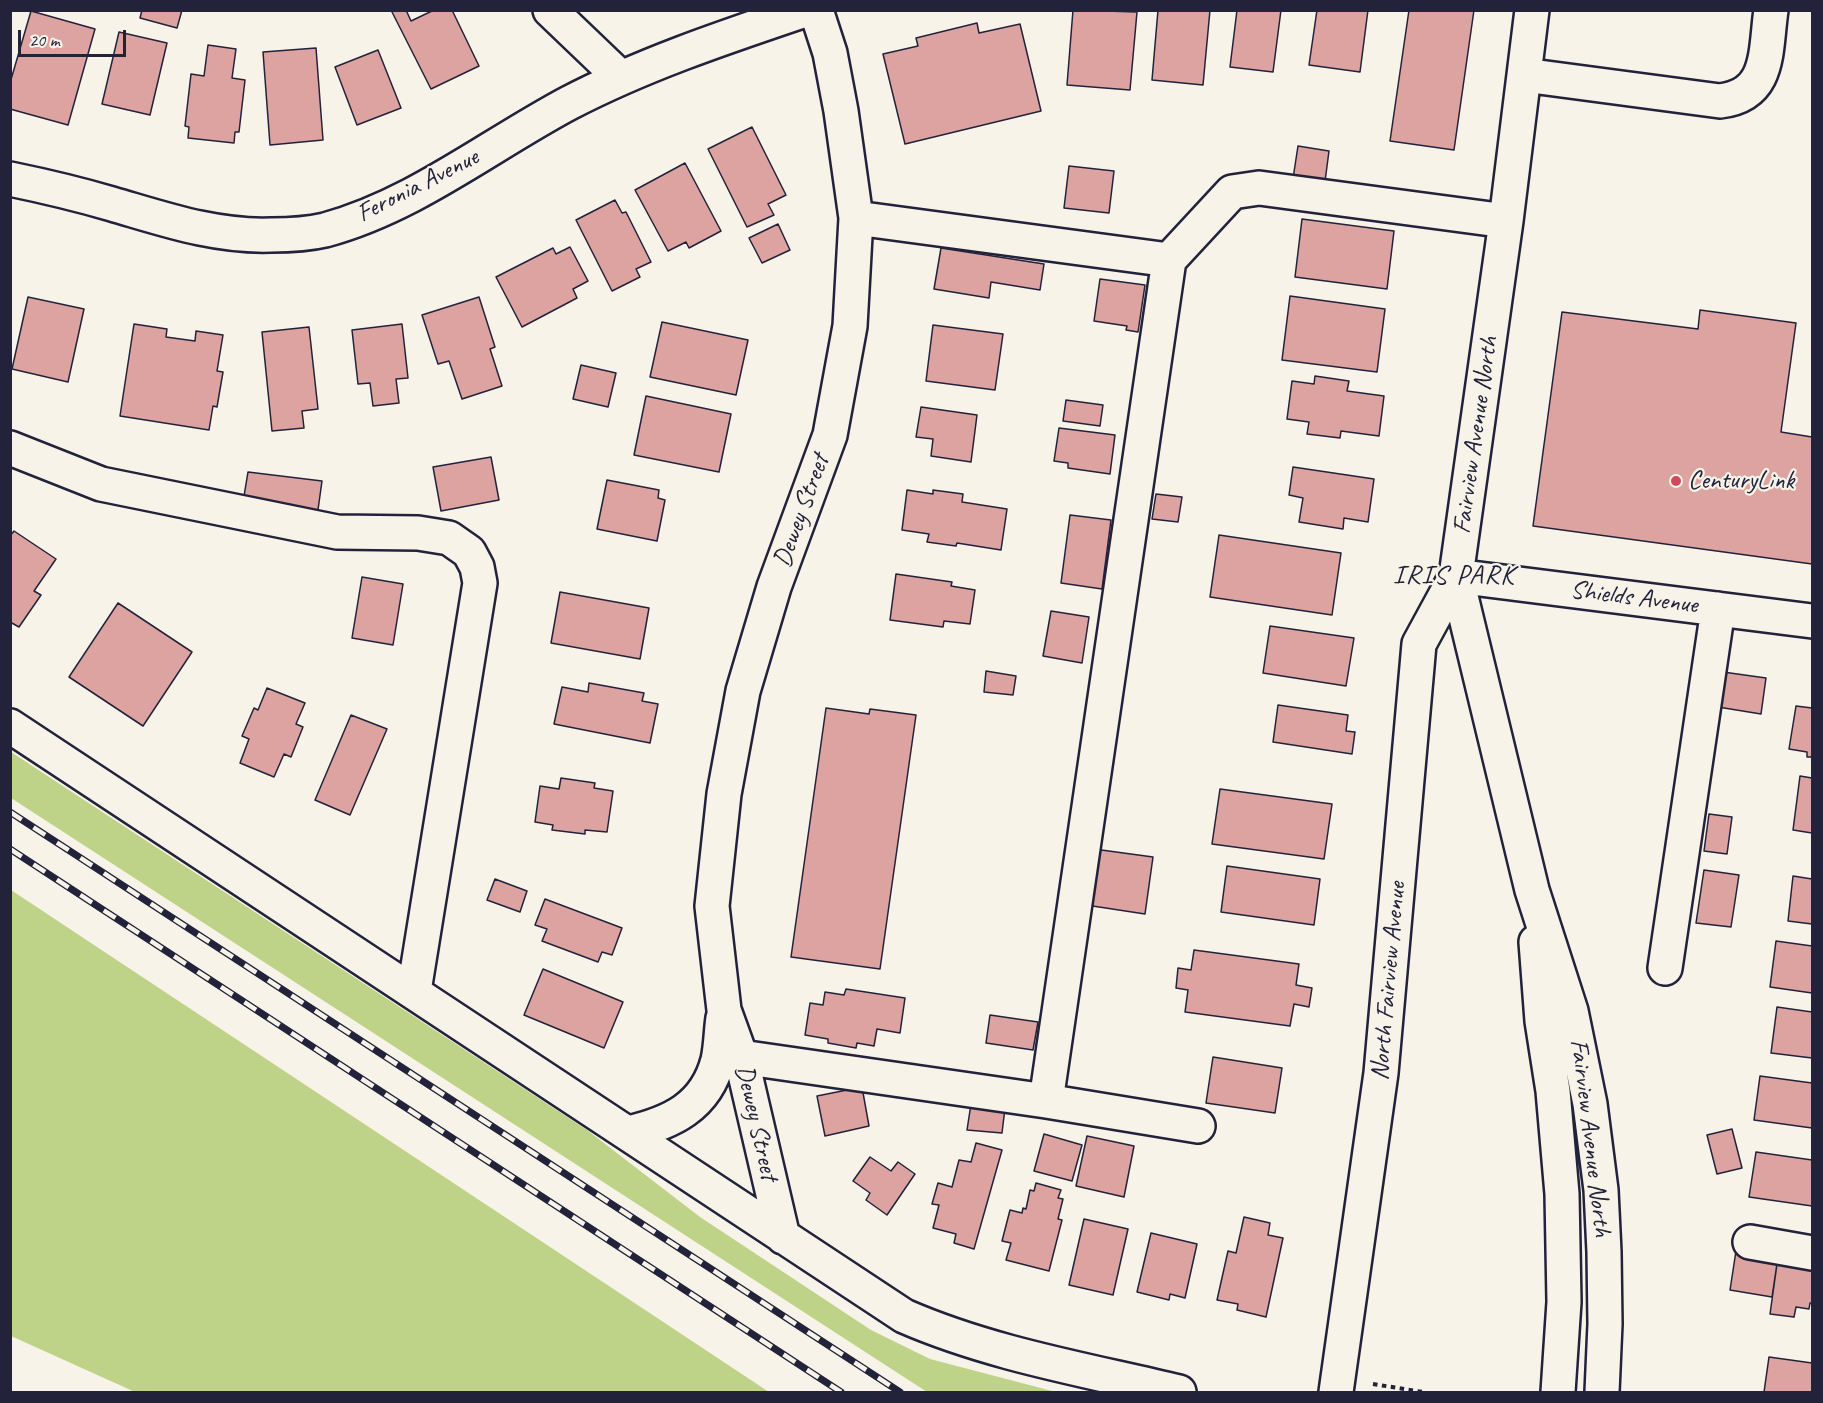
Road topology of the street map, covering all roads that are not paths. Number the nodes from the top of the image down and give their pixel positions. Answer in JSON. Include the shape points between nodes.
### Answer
{"nodes":[{"id":1,"x":550,"y":10,"type":"edge"},
{"id":2,"x":805,"y":10,"type":"edge"},
{"id":3,"x":816,"y":10,"type":"edge"},
{"id":4,"x":1532,"y":10,"type":"edge"},
{"id":5,"x":1771,"y":10,"type":"edge"},
{"id":6,"x":1524,"y":75,"type":"junction"},
{"id":7,"x":621,"y":78,"type":"junction"},
{"id":8,"x":10,"y":178,"type":"edge"},
{"id":9,"x":856,"y":218,"type":"junction"},
{"id":10,"x":1506,"y":221,"type":"junction"},
{"id":11,"x":1169,"y":260,"type":"junction"},
{"id":12,"x":10,"y":448,"type":"edge"},
{"id":13,"x":1456,"y":576,"type":"junction"},
{"id":14,"x":1718,"y":609,"type":"junction"},
{"id":15,"x":1812,"y":621,"type":"edge"},
{"id":16,"x":10,"y":726,"type":"edge"},
{"id":17,"x":1532,"y":890,"type":"junction"},
{"id":18,"x":1665,"y":968,"type":"dead end"},
{"id":19,"x":414,"y":991,"type":"junction"},
{"id":20,"x":724,"y":1010,"type":"junction"},
{"id":21,"x":741,"y":1057,"type":"junction"},
{"id":22,"x":1046,"y":1101,"type":"junction"},
{"id":23,"x":1198,"y":1126,"type":"dead end"},
{"id":24,"x":628,"y":1133,"type":"junction"},
{"id":25,"x":783,"y":1237,"type":"junction"},
{"id":26,"x":1750,"y":1242,"type":"dead end"},
{"id":27,"x":1812,"y":1253,"type":"edge"},
{"id":28,"x":1179,"y":1392,"type":"edge"},
{"id":29,"x":1336,"y":1392,"type":"edge"},
{"id":30,"x":1558,"y":1392,"type":"edge"},
{"id":31,"x":1602,"y":1392,"type":"edge"}],
"edges":[{"from":1,"to":7,"type":"street"},
{"from":2,"to":7,"type":"street","name":"Feronia Avenue"},
{"from":3,"to":9,"type":"street","name":"Dewey Street","via":[[830,53]]},
{"from":4,"to":6,"type":"street","name":"Fairview Avenue North"},
{"from":5,"to":6,"type":"street","via":[[1762,71],[1756,85],[1734,99],[1720,101]]},
{"from":6,"to":10,"type":"street","name":"Fairview Avenue North"},
{"from":7,"to":8,"type":"street","name":"Feronia Avenue","via":[[569,103],[411,196],[322,231],[269,236],[217,232]]},
{"from":9,"to":11,"type":"street"},
{"from":9,"to":20,"type":"street","name":"Dewey Street","via":[[850,326],[830,435],[774,587],[733,736],[712,906]]},
{"from":10,"to":11,"type":"street","via":[[1259,188],[1232,192]]},
{"from":10,"to":13,"type":"street","name":"Fairview Avenue North"},
{"from":11,"to":22,"type":"street"},
{"from":12,"to":19,"type":"street","via":[[101,484],[337,532],[418,533],[449,538],[468,552],[480,583]]},
{"from":13,"to":14,"type":"street","name":"Shields Avenue"},
{"from":13,"to":17,"type":"street","name":"Fairview Avenue North"},
{"from":13,"to":29,"type":"street","name":"North Fairview Avenue","via":[[1419,644],[1381,1072]]},
{"from":14,"to":15,"type":"street","name":"Shields Avenue"},
{"from":14,"to":18,"type":"street"},
{"from":16,"to":19,"type":"street"},
{"from":17,"to":30,"type":"street","name":"Fairview Avenue North","via":[[1562,1194],[1564,1302]]},
{"from":17,"to":31,"type":"street","name":"Fairview Avenue North","via":[[1571,1011],[1590,1104],[1604,1252]]},
{"from":19,"to":24,"type":"street"},
{"from":20,"to":21,"type":"street","name":"Dewey Street"},
{"from":20,"to":24,"type":"street","name":"Dewey Street","via":[[718,1061],[702,1095],[679,1116],[656,1127]]},
{"from":21,"to":22,"type":"street"},
{"from":21,"to":25,"type":"street","name":"Dewey Street"},
{"from":22,"to":23,"type":"street"},
{"from":24,"to":25,"type":"street"},
{"from":25,"to":28,"type":"street","via":[[904,1316],[941,1332]]},
{"from":26,"to":27,"type":"street"}]}
